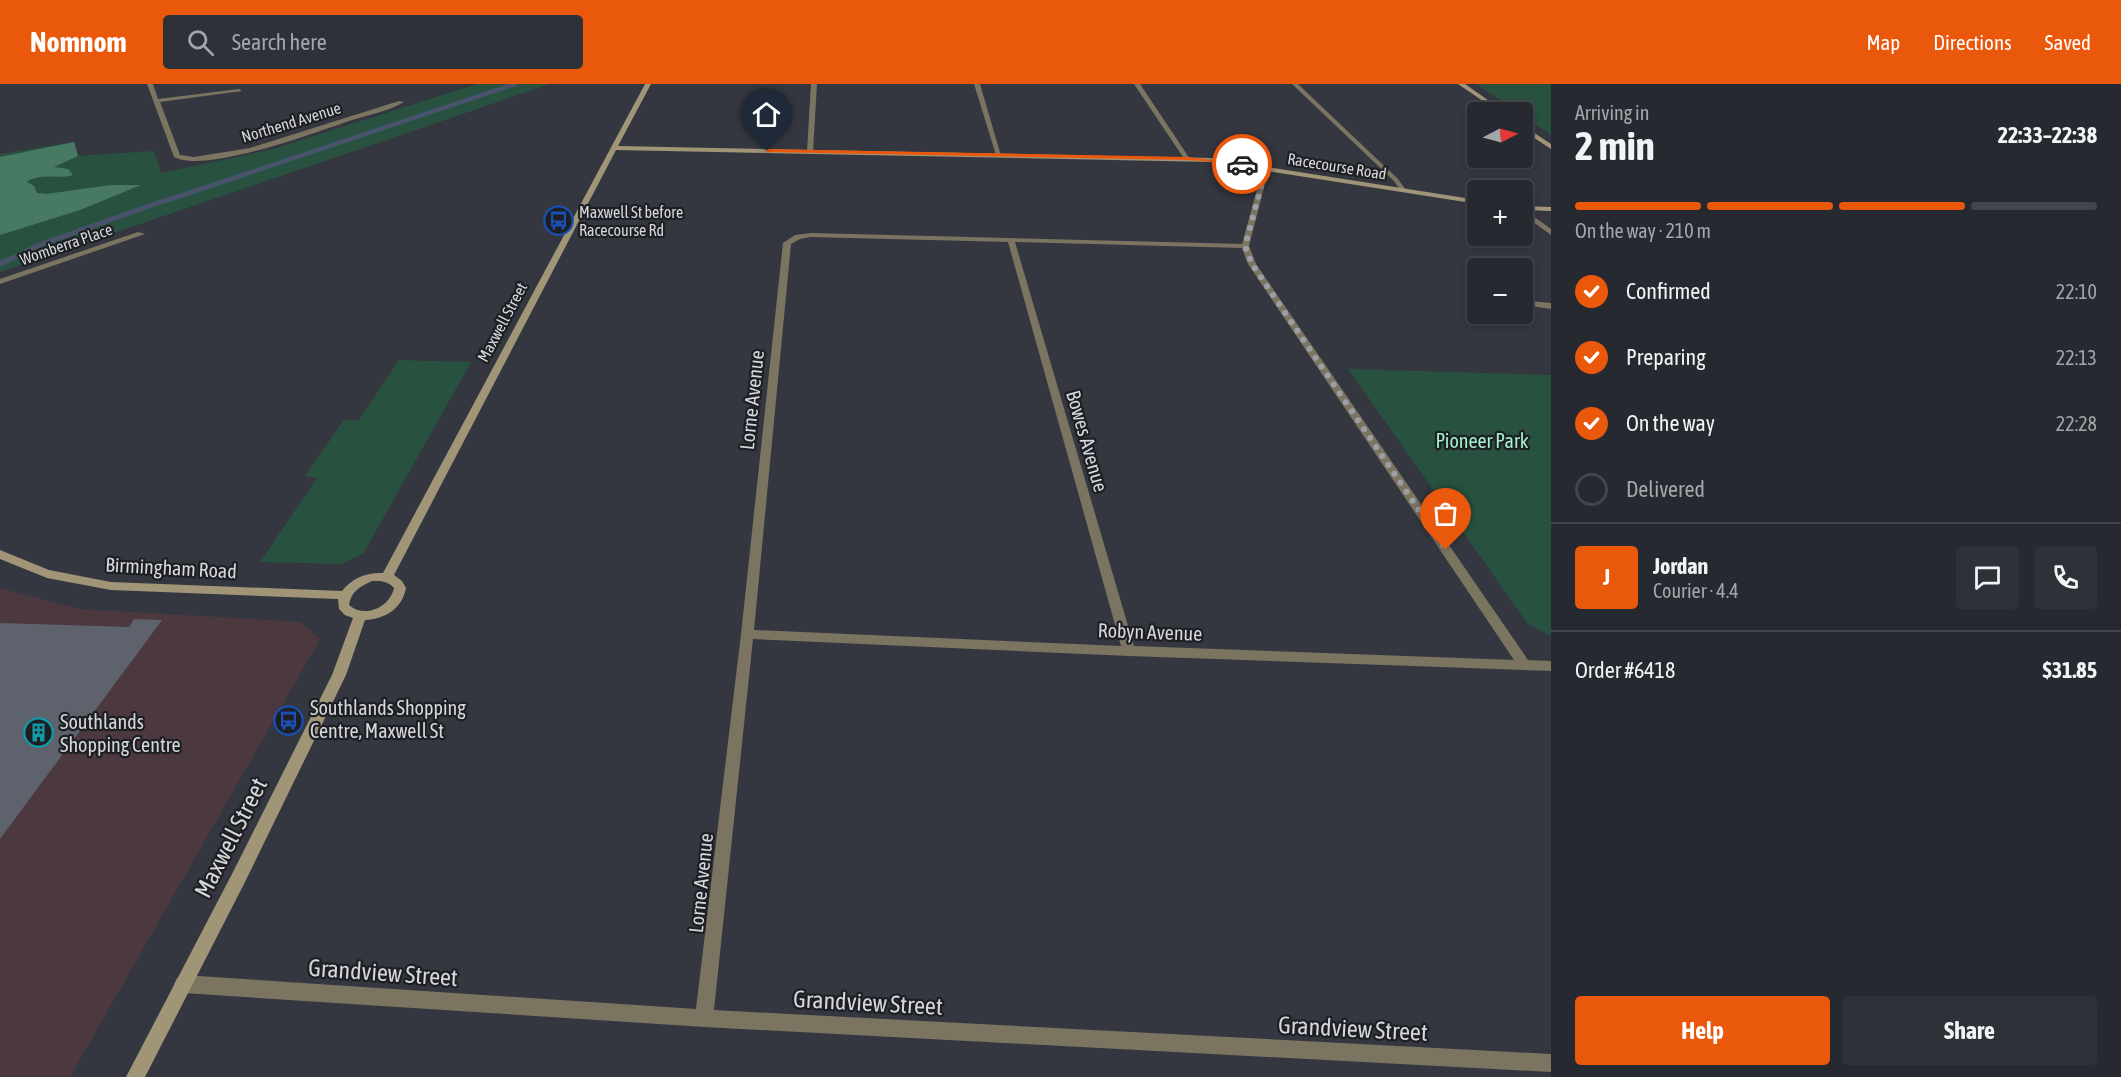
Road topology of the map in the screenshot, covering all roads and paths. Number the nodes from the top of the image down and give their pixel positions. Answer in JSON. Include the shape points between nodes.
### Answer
{"nodes":[{"id":1,"x":150,"y":84,"type":"edge"},
{"id":2,"x":648,"y":84,"type":"edge"},
{"id":3,"x":814,"y":84,"type":"edge"},
{"id":4,"x":977,"y":84,"type":"edge"},
{"id":5,"x":1137,"y":84,"type":"edge"},
{"id":6,"x":1295,"y":84,"type":"edge"},
{"id":7,"x":1461,"y":84,"type":"edge"},
{"id":8,"x":239,"y":91,"type":"dead end"},
{"id":9,"x":157,"y":101,"type":"junction"},
{"id":10,"x":401,"y":102,"type":"dead end"},
{"id":11,"x":1487,"y":102,"type":"edge"},
{"id":12,"x":1533,"y":135,"type":"edge"},
{"id":13,"x":1551,"y":147,"type":"edge"},
{"id":14,"x":615,"y":148,"type":"junction"},
{"id":15,"x":810,"y":151,"type":"junction"},
{"id":16,"x":999,"y":155,"type":"junction"},
{"id":17,"x":1187,"y":159,"type":"junction"},
{"id":18,"x":1266,"y":168,"type":"junction"},
{"id":19,"x":1403,"y":190,"type":"junction"},
{"id":20,"x":1467,"y":200,"type":"edge"},
{"id":21,"x":1533,"y":209,"type":"edge"},
{"id":22,"x":1551,"y":210,"type":"edge"},
{"id":23,"x":1533,"y":218,"type":"edge"},
{"id":24,"x":1551,"y":233,"type":"edge"},
{"id":25,"x":141,"y":234,"type":"dead end"},
{"id":26,"x":1011,"y":241,"type":"junction"},
{"id":27,"x":1245,"y":246,"type":"junction"},
{"id":28,"x":0,"y":282,"type":"edge"},
{"id":29,"x":1533,"y":304,"type":"edge"},
{"id":30,"x":1551,"y":306,"type":"edge"},
{"id":31,"x":0,"y":554,"type":"edge"},
{"id":32,"x":387,"y":577,"type":"junction"},
{"id":33,"x":345,"y":594,"type":"junction"},
{"id":34,"x":360,"y":616,"type":"junction"},
{"id":35,"x":747,"y":634,"type":"junction"},
{"id":36,"x":1129,"y":651,"type":"junction"},
{"id":37,"x":1524,"y":664,"type":"junction"},
{"id":38,"x":1551,"y":666,"type":"edge"},
{"id":39,"x":183,"y":984,"type":"junction"},
{"id":40,"x":704,"y":1018,"type":"junction"},
{"id":41,"x":1551,"y":1064,"type":"edge"},
{"id":42,"x":135,"y":1077,"type":"edge"}],
"edges":[{"from":1,"to":9,"type":"street"},
{"from":2,"to":14,"type":"street","name":"Maxwell Street"},
{"from":3,"to":15,"type":"street"},
{"from":4,"to":16,"type":"street"},
{"from":5,"to":17,"type":"street"},
{"from":6,"to":19,"type":"street"},
{"from":7,"to":11,"type":"street"},
{"from":8,"to":9,"type":"street"},
{"from":9,"to":10,"type":"street","name":"Northend Avenue","via":[[177,157],[188,160],[256,148]]},
{"from":12,"to":13,"type":"street"},
{"from":14,"to":15,"type":"street","name":"Racecourse Road"},
{"from":14,"to":32,"type":"street","name":"Maxwell Street"},
{"from":15,"to":16,"type":"street","name":"Racecourse Road"},
{"from":16,"to":17,"type":"street","name":"Racecourse Road"},
{"from":17,"to":18,"type":"street","name":"Racecourse Road"},
{"from":18,"to":19,"type":"street","name":"Racecourse Road"},
{"from":18,"to":27,"type":"street"},
{"from":19,"to":20,"type":"street","name":"Racecourse Road"},
{"from":21,"to":22,"type":"street"},
{"from":23,"to":24,"type":"street"},
{"from":25,"to":28,"type":"street","name":"Womberra Place"},
{"from":26,"to":27,"type":"street","name":"Lorne Avenue"},
{"from":26,"to":35,"type":"street","name":"Lorne Avenue","via":[[811,235],[793,239],[785,246]]},
{"from":26,"to":36,"type":"street","name":"Bowes Avenue"},
{"from":27,"to":37,"type":"street","via":[[1252,264]]},
{"from":29,"to":30,"type":"street"},
{"from":31,"to":33,"type":"street","name":"Birmingham Road","via":[[47,574],[111,586]]},
{"from":32,"to":33,"type":"street","via":[[363,580]]},
{"from":32,"to":34,"type":"street","via":[[400,588],[397,600],[377,614]]},
{"from":33,"to":34,"type":"street","via":[[346,611]]},
{"from":34,"to":39,"type":"street","name":"Maxwell Street","via":[[342,669]]},
{"from":35,"to":36,"type":"street","name":"Robyn Avenue"},
{"from":35,"to":40,"type":"street","name":"Lorne Avenue"},
{"from":36,"to":37,"type":"street","name":"Robyn Avenue"},
{"from":37,"to":38,"type":"street","name":"Robyn Avenue"},
{"from":39,"to":40,"type":"street","name":"Grandview Street"},
{"from":39,"to":42,"type":"street","name":"Maxwell Street"},
{"from":40,"to":41,"type":"street","name":"Grandview Street"}]}
